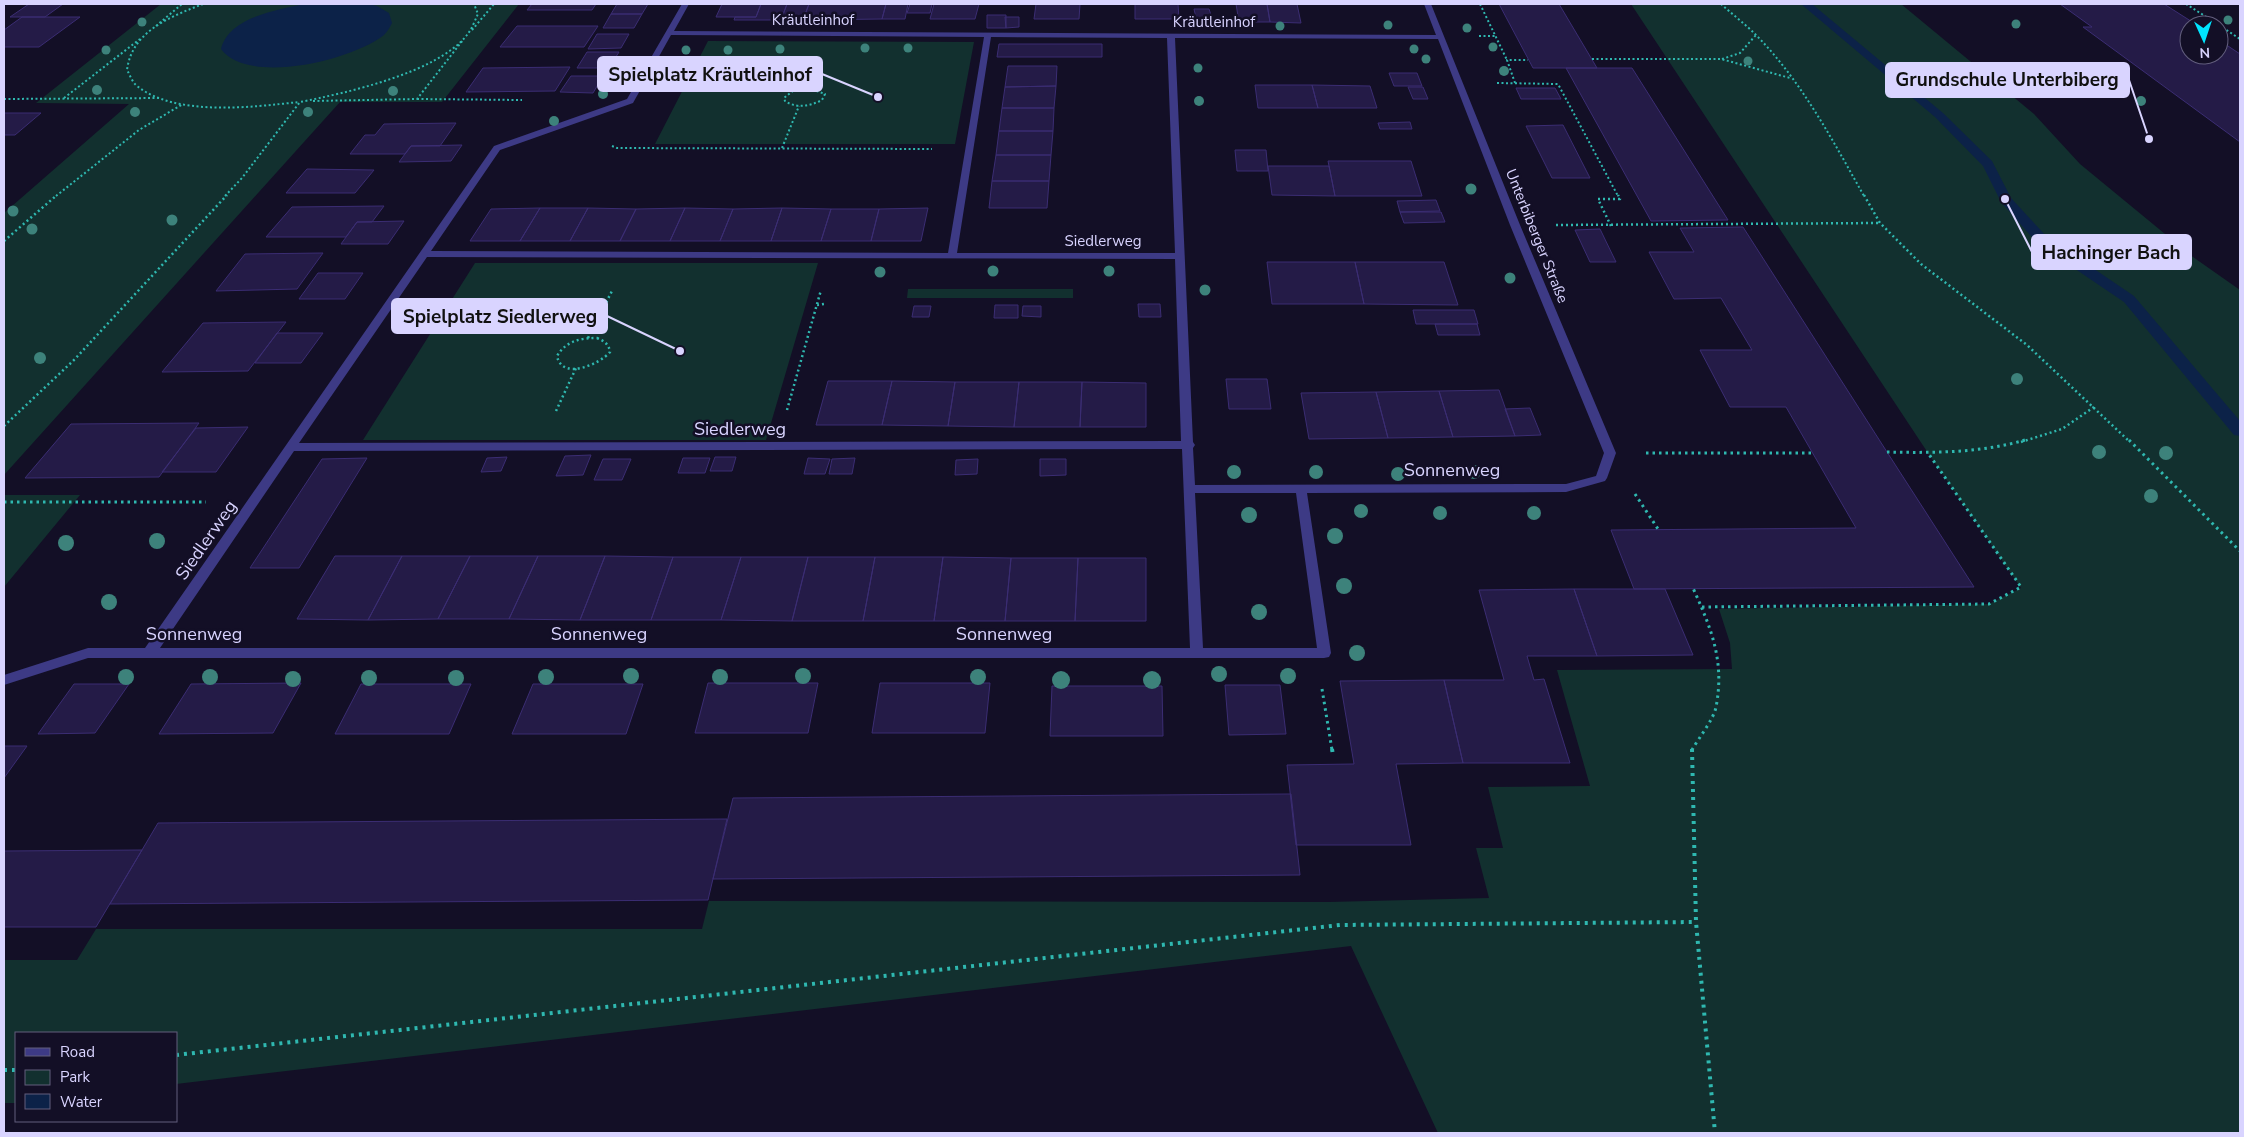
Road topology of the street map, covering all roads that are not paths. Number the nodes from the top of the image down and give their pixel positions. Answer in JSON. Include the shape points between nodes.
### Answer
{"nodes":[{"id":1,"x":685,"y":4,"type":"edge"},
{"id":2,"x":1428,"y":4,"type":"edge"},
{"id":3,"x":668,"y":33,"type":"junction"},
{"id":4,"x":988,"y":35,"type":"junction"},
{"id":5,"x":1171,"y":35,"type":"junction"},
{"id":6,"x":1441,"y":37,"type":"junction"},
{"id":7,"x":425,"y":254,"type":"junction"},
{"id":8,"x":952,"y":256,"type":"junction"},
{"id":9,"x":1180,"y":256,"type":"junction"},
{"id":10,"x":1189,"y":446,"type":"junction"},
{"id":11,"x":292,"y":447,"type":"junction"},
{"id":12,"x":1601,"y":478,"type":"joint"},
{"id":13,"x":1189,"y":489,"type":"junction"},
{"id":14,"x":1301,"y":489,"type":"junction"},
{"id":15,"x":149,"y":653,"type":"junction"},
{"id":16,"x":1198,"y":653,"type":"junction"},
{"id":17,"x":4,"y":680,"type":"edge"}],
"edges":[{"from":1,"to":3,"type":"street"},
{"from":2,"to":6,"type":"street","name":"Unterbiberger Straße"},
{"from":3,"to":4,"type":"street","name":"Kräutleinhof"},
{"from":3,"to":7,"type":"street","name":"Siedlerweg","via":[[630,101],[497,148]]},
{"from":4,"to":5,"type":"street","name":"Kräutleinhof"},
{"from":4,"to":8,"type":"street"},
{"from":5,"to":6,"type":"street","name":"Kräutleinhof"},
{"from":5,"to":9,"type":"street"},
{"from":6,"to":12,"type":"street","name":"Unterbiberger Straße","via":[[1610,452]]},
{"from":7,"to":8,"type":"street","name":"Siedlerweg"},
{"from":7,"to":11,"type":"street","name":"Siedlerweg"},
{"from":8,"to":9,"type":"street","name":"Siedlerweg"},
{"from":9,"to":10,"type":"street"},
{"from":10,"to":11,"type":"street","name":"Siedlerweg"},
{"from":10,"to":13,"type":"street"},
{"from":11,"to":15,"type":"street","name":"Siedlerweg"},
{"from":12,"to":14,"type":"street","name":"Sonnenweg","via":[[1566,488]]},
{"from":13,"to":14,"type":"street","name":"Sonnenweg"},
{"from":13,"to":16,"type":"street"},
{"from":14,"to":16,"type":"street","name":"Sonnenweg","via":[[1324,653]]},
{"from":15,"to":16,"type":"street","name":"Sonnenweg"},
{"from":15,"to":17,"type":"street","name":"Sonnenweg","via":[[88,654]]}]}
